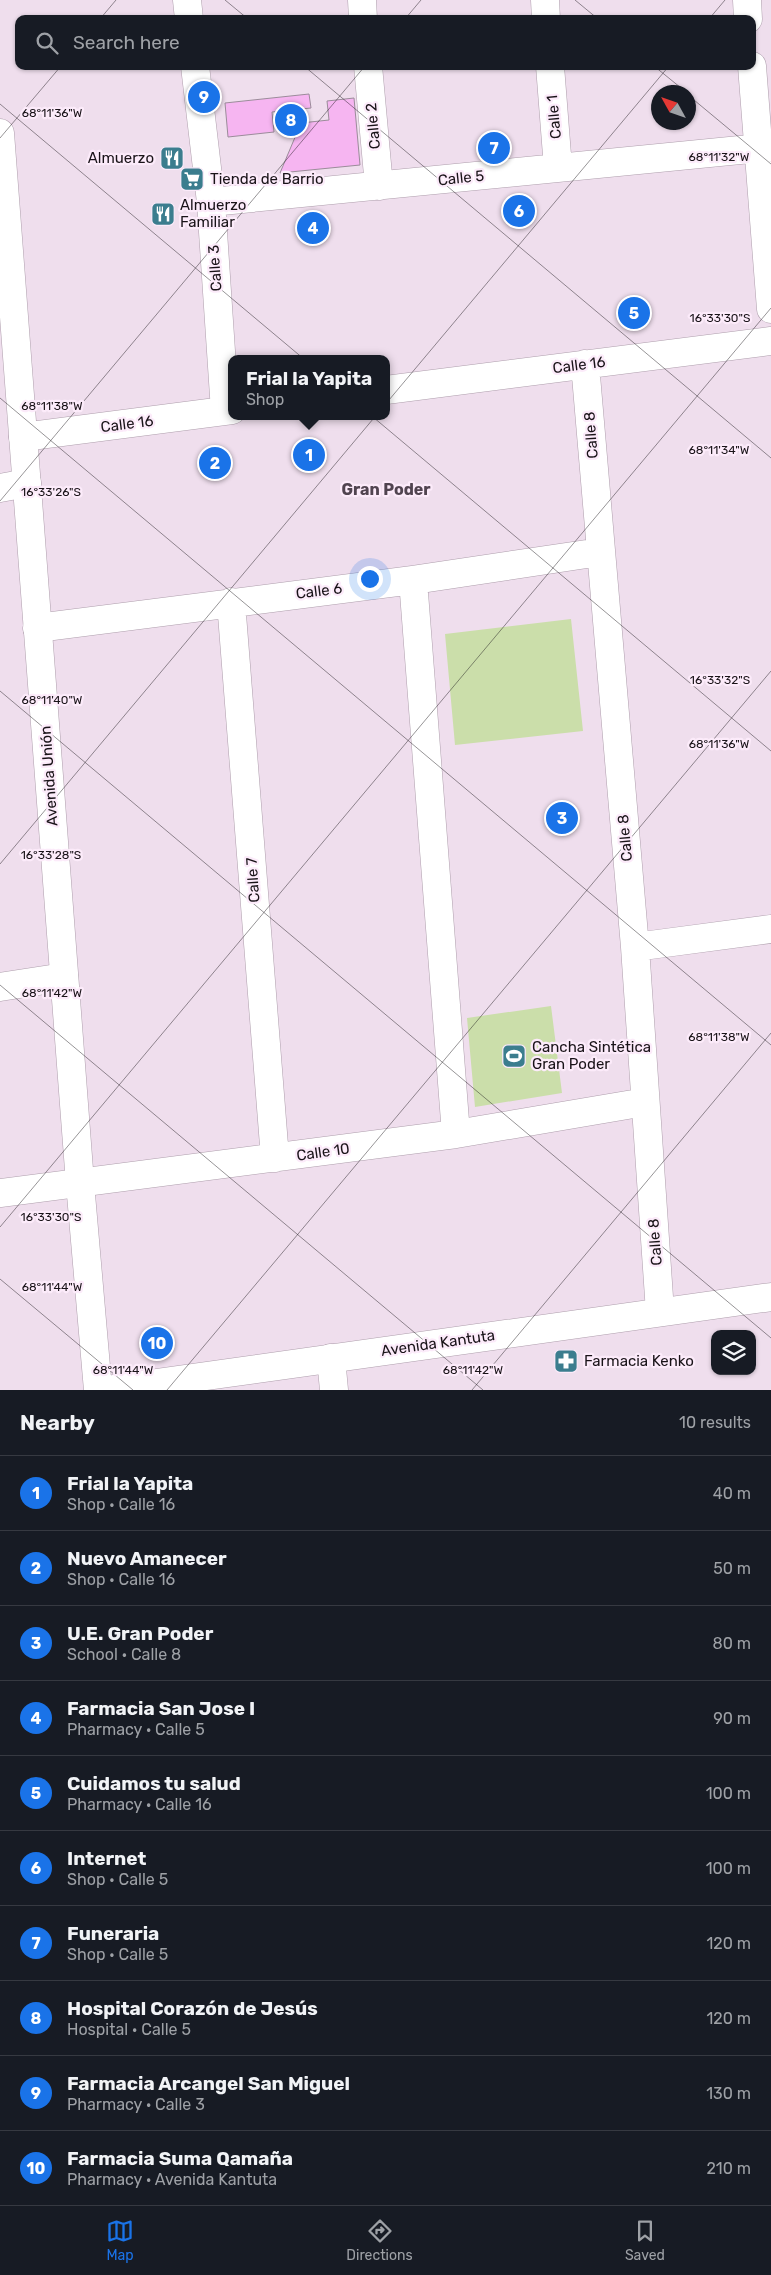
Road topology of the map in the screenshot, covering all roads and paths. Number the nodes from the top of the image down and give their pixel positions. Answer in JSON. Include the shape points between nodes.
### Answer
{"nodes":[{"id":1,"x":187,"y":0,"type":"edge"},
{"id":2,"x":362,"y":0,"type":"edge"},
{"id":3,"x":545,"y":0,"type":"edge"},
{"id":4,"x":747,"y":0,"type":"edge"},
{"id":5,"x":189,"y":15,"type":"edge"},
{"id":6,"x":363,"y":15,"type":"edge"},
{"id":7,"x":546,"y":15,"type":"edge"},
{"id":8,"x":748,"y":15,"type":"edge"},
{"id":9,"x":195,"y":70,"type":"edge"},
{"id":10,"x":368,"y":70,"type":"edge"},
{"id":11,"x":550,"y":70,"type":"edge"},
{"id":12,"x":753,"y":70,"type":"edge"},
{"id":13,"x":0,"y":139,"type":"edge"},
{"id":14,"x":764,"y":148,"type":"edge"},
{"id":15,"x":558,"y":168,"type":"junction"},
{"id":16,"x":379,"y":186,"type":"junction"},
{"id":17,"x":211,"y":202,"type":"junction"},
{"id":18,"x":771,"y":309,"type":"edge"},
{"id":19,"x":771,"y":340,"type":"edge"},
{"id":20,"x":585,"y":364,"type":"junction"},
{"id":21,"x":390,"y":389,"type":"edge"},
{"id":22,"x":228,"y":411,"type":"edge"},
{"id":23,"x":24,"y":437,"type":"junction"},
{"id":24,"x":26,"y":483,"type":"junction"},
{"id":25,"x":0,"y":488,"type":"edge"},
{"id":26,"x":600,"y":552,"type":"junction"},
{"id":27,"x":413,"y":580,"type":"junction"},
{"id":28,"x":231,"y":602,"type":"junction"},
{"id":29,"x":38,"y":628,"type":"junction"},
{"id":30,"x":771,"y":929,"type":"edge"},
{"id":31,"x":635,"y":947,"type":"junction"},
{"id":32,"x":64,"y":977,"type":"junction"},
{"id":33,"x":0,"y":987,"type":"edge"},
{"id":34,"x":644,"y":1102,"type":"junction"},
{"id":35,"x":456,"y":1134,"type":"junction"},
{"id":36,"x":275,"y":1158,"type":"junction"},
{"id":37,"x":80,"y":1183,"type":"junction"},
{"id":38,"x":0,"y":1193,"type":"edge"},
{"id":39,"x":771,"y":1297,"type":"edge"},
{"id":40,"x":660,"y":1312,"type":"junction"},
{"id":41,"x":332,"y":1358,"type":"junction"},
{"id":42,"x":98,"y":1390,"type":"edge"},
{"id":43,"x":106,"y":1390,"type":"edge"},
{"id":44,"x":334,"y":1390,"type":"edge"}],
"edges":[{"from":1,"to":5,"type":"street"},
{"from":2,"to":6,"type":"street"},
{"from":3,"to":7,"type":"street"},
{"from":4,"to":8,"type":"street"},
{"from":9,"to":17,"type":"street","name":"Calle 3"},
{"from":10,"to":16,"type":"street","name":"Calle 2"},
{"from":11,"to":15,"type":"street","name":"Calle 1"},
{"from":12,"to":14,"type":"street"},
{"from":13,"to":23,"type":"street","name":"Avenida Unión"},
{"from":14,"to":15,"type":"street","name":"Calle 5"},
{"from":14,"to":18,"type":"street"},
{"from":15,"to":16,"type":"street","name":"Calle 5"},
{"from":16,"to":17,"type":"street","name":"Calle 5"},
{"from":17,"to":22,"type":"street","name":"Calle 3"},
{"from":19,"to":20,"type":"street","name":"Calle 16"},
{"from":20,"to":21,"type":"street","name":"Calle 16"},
{"from":20,"to":26,"type":"street","name":"Calle 8"},
{"from":22,"to":23,"type":"street","name":"Calle 16"},
{"from":23,"to":24,"type":"street","name":"Avenida Unión"},
{"from":24,"to":25,"type":"street"},
{"from":24,"to":29,"type":"street","name":"Avenida Unión"},
{"from":26,"to":27,"type":"street","name":"Calle 6"},
{"from":26,"to":31,"type":"street","name":"Calle 8"},
{"from":27,"to":28,"type":"street","name":"Calle 6"},
{"from":27,"to":35,"type":"street"},
{"from":28,"to":29,"type":"street","name":"Calle 6"},
{"from":28,"to":36,"type":"street","name":"Calle 7"},
{"from":29,"to":32,"type":"street","name":"Avenida Unión"},
{"from":30,"to":31,"type":"street"},
{"from":31,"to":34,"type":"street","name":"Calle 8"},
{"from":32,"to":33,"type":"street"},
{"from":32,"to":37,"type":"street","name":"Avenida Unión"},
{"from":34,"to":35,"type":"street","name":"Calle 10"},
{"from":34,"to":40,"type":"street","name":"Calle 8"},
{"from":35,"to":36,"type":"street","name":"Calle 10"},
{"from":36,"to":37,"type":"street","name":"Calle 10"},
{"from":37,"to":38,"type":"street","name":"Calle 10"},
{"from":37,"to":42,"type":"street","name":"Avenida Unión"},
{"from":39,"to":40,"type":"street","name":"Avenida Kantuta"},
{"from":40,"to":41,"type":"street","name":"Avenida Kantuta"},
{"from":41,"to":43,"type":"street","name":"Avenida Kantuta"},
{"from":41,"to":44,"type":"street"}]}
